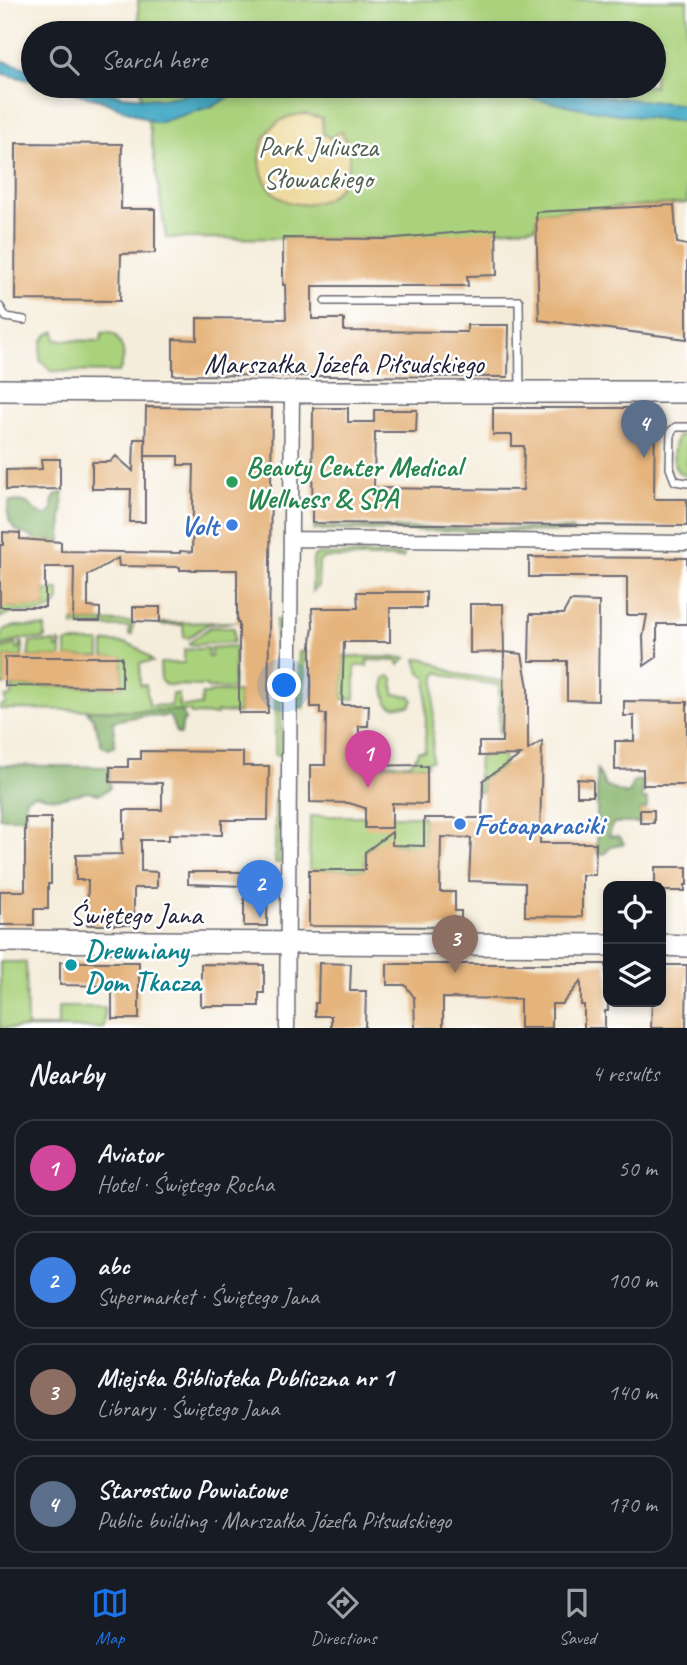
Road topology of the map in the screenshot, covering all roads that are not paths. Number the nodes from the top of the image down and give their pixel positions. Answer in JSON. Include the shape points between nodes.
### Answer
{"nodes":[{"id":1,"x":325,"y":301,"type":"dead end"},
{"id":2,"x":0,"y":307,"type":"edge"},
{"id":3,"x":24,"y":320,"type":"dead end"},
{"id":4,"x":0,"y":390,"type":"edge"},
{"id":5,"x":520,"y":391,"type":"junction"},
{"id":6,"x":292,"y":392,"type":"junction"},
{"id":7,"x":687,"y":392,"type":"edge"},
{"id":8,"x":687,"y":427,"type":"edge"},
{"id":9,"x":687,"y":483,"type":"edge"},
{"id":10,"x":291,"y":539,"type":"junction"},
{"id":11,"x":687,"y":543,"type":"edge"},
{"id":12,"x":0,"y":941,"type":"edge"},
{"id":13,"x":288,"y":943,"type":"junction"},
{"id":14,"x":603,"y":944,"type":"edge"},
{"id":15,"x":666,"y":945,"type":"edge"},
{"id":16,"x":687,"y":946,"type":"edge"},
{"id":17,"x":287,"y":1028,"type":"edge"}],
"edges":[{"from":1,"to":5,"type":"lane","via":[[519,300]]},
{"from":2,"to":3,"type":"lane","via":[[6,317]]},
{"from":4,"to":6,"type":"street","name":"Marszałka Józefa Piłsudskiego"},
{"from":5,"to":6,"type":"street","name":"Marszałka Józefa Piłsudskiego"},
{"from":5,"to":7,"type":"street","name":"Marszałka Józefa Piłsudskiego"},
{"from":6,"to":10,"type":"street"},
{"from":8,"to":9,"type":"lane","via":[[671,431],[670,468],[675,481]]},
{"from":10,"to":11,"type":"street"},
{"from":10,"to":13,"type":"street"},
{"from":12,"to":13,"type":"street","name":"Świętego Jana"},
{"from":13,"to":14,"type":"street","name":"Świętego Jana"},
{"from":13,"to":17,"type":"street"},
{"from":15,"to":16,"type":"street"}]}
